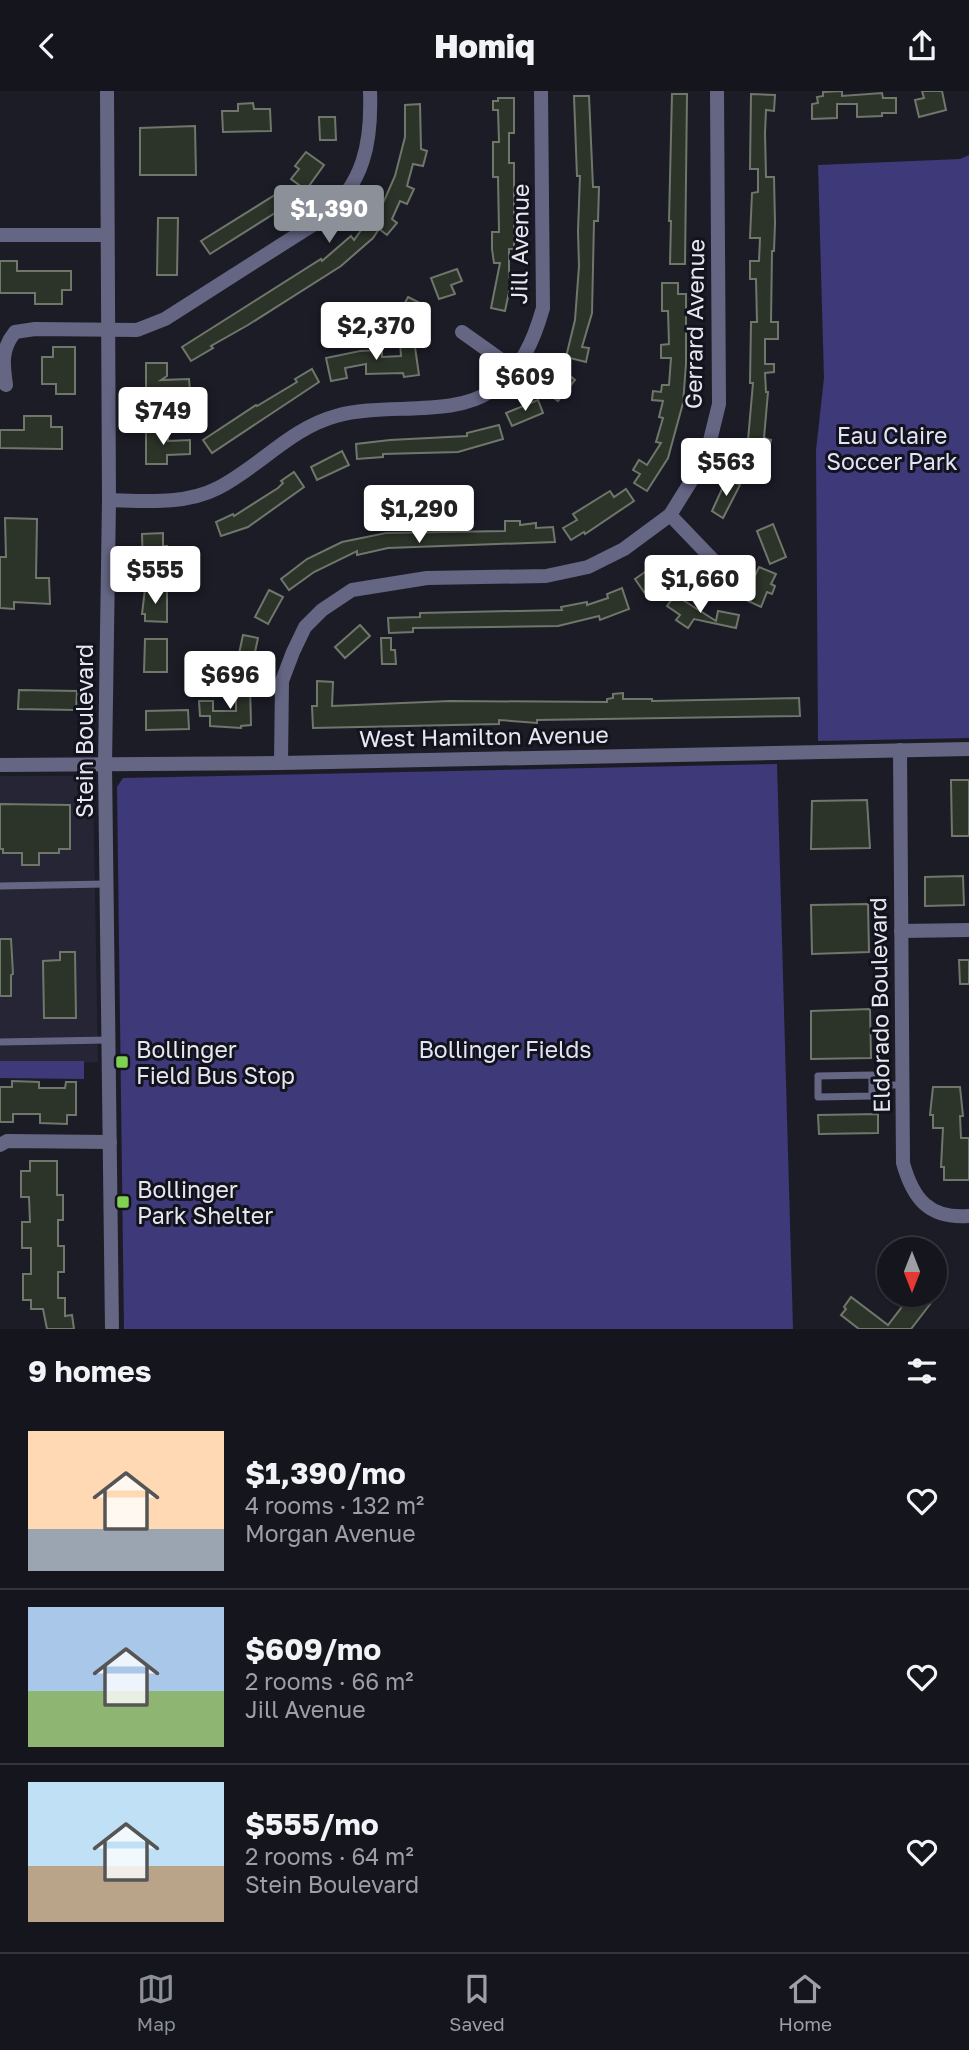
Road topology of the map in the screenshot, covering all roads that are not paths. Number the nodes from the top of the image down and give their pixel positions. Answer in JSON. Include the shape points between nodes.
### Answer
{"nodes":[{"id":1,"x":107,"y":91,"type":"edge"},
{"id":2,"x":370,"y":91,"type":"edge"},
{"id":3,"x":541,"y":91,"type":"edge"},
{"id":4,"x":717,"y":91,"type":"edge"},
{"id":5,"x":0,"y":235,"type":"edge"},
{"id":6,"x":107,"y":235,"type":"junction"},
{"id":7,"x":109,"y":331,"type":"junction"},
{"id":8,"x":462,"y":332,"type":"dead end"},
{"id":9,"x":514,"y":369,"type":"junction"},
{"id":10,"x":6,"y":385,"type":"dead end"},
{"id":11,"x":109,"y":500,"type":"junction"},
{"id":12,"x":670,"y":515,"type":"junction"},
{"id":13,"x":717,"y":563,"type":"dead end"},
{"id":14,"x":969,"y":749,"type":"edge"},
{"id":15,"x":900,"y":750,"type":"junction"},
{"id":16,"x":281,"y":762,"type":"junction"},
{"id":17,"x":0,"y":765,"type":"edge"},
{"id":18,"x":104,"y":765,"type":"junction"},
{"id":19,"x":106,"y":884,"type":"junction"},
{"id":20,"x":0,"y":886,"type":"edge"},
{"id":21,"x":969,"y":930,"type":"edge"},
{"id":22,"x":901,"y":931,"type":"junction"},
{"id":23,"x":108,"y":1040,"type":"junction"},
{"id":24,"x":0,"y":1042,"type":"edge"},
{"id":25,"x":872,"y":1085,"type":"junction"},
{"id":26,"x":902,"y":1085,"type":"junction"},
{"id":27,"x":110,"y":1142,"type":"junction"},
{"id":28,"x":0,"y":1145,"type":"edge"},
{"id":29,"x":969,"y":1216,"type":"edge"},
{"id":30,"x":112,"y":1329,"type":"edge"}],
"edges":[{"from":1,"to":6,"type":"street","name":"Stein Boulevard"},
{"from":2,"to":7,"type":"street","via":[[368,144],[357,176],[338,206],[165,319],[137,330]]},
{"from":3,"to":9,"type":"street","name":"Jill Avenue","via":[[543,307],[534,340]]},
{"from":4,"to":12,"type":"street","name":"Gerrard Avenue","via":[[719,404],[706,457]]},
{"from":5,"to":6,"type":"street"},
{"from":6,"to":7,"type":"street","name":"Stein Boulevard"},
{"from":7,"to":10,"type":"street","via":[[15,332],[6,343],[3,359]]},
{"from":7,"to":11,"type":"street","name":"Stein Boulevard"},
{"from":8,"to":9,"type":"street"},
{"from":9,"to":11,"type":"street","name":"Jill Avenue","via":[[491,392],[462,403],[334,416],[308,427],[218,488],[158,502]]},
{"from":11,"to":18,"type":"street","name":"Stein Boulevard"},
{"from":12,"to":13,"type":"street"},
{"from":12,"to":16,"type":"street","name":"Gerrard Avenue","via":[[624,549],[588,567],[545,576],[427,578],[352,590],[305,627],[293,652],[282,681]]},
{"from":14,"to":15,"type":"street","name":"West Hamilton Avenue"},
{"from":15,"to":16,"type":"street","name":"West Hamilton Avenue"},
{"from":15,"to":22,"type":"street","name":"Eldorado Boulevard"},
{"from":16,"to":18,"type":"street","name":"West Hamilton Avenue"},
{"from":17,"to":18,"type":"street","name":"West Hamilton Avenue"},
{"from":18,"to":19,"type":"street","name":"Stein Boulevard"},
{"from":19,"to":20,"type":"lane"},
{"from":19,"to":23,"type":"street","name":"Stein Boulevard"},
{"from":21,"to":22,"type":"street"},
{"from":22,"to":26,"type":"street","name":"Eldorado Boulevard"},
{"from":23,"to":24,"type":"lane"},
{"from":23,"to":27,"type":"street","name":"Stein Boulevard"},
{"from":25,"to":25,"type":"lane","via":[[872,1096],[818,1097],[818,1076],[872,1075]]},
{"from":25,"to":26,"type":"lane"},
{"from":26,"to":29,"type":"street","name":"Eldorado Boulevard","via":[[903,1163],[909,1184],[936,1213]]},
{"from":27,"to":28,"type":"street","via":[[7,1141]]},
{"from":27,"to":30,"type":"street","name":"Stein Boulevard"}]}
